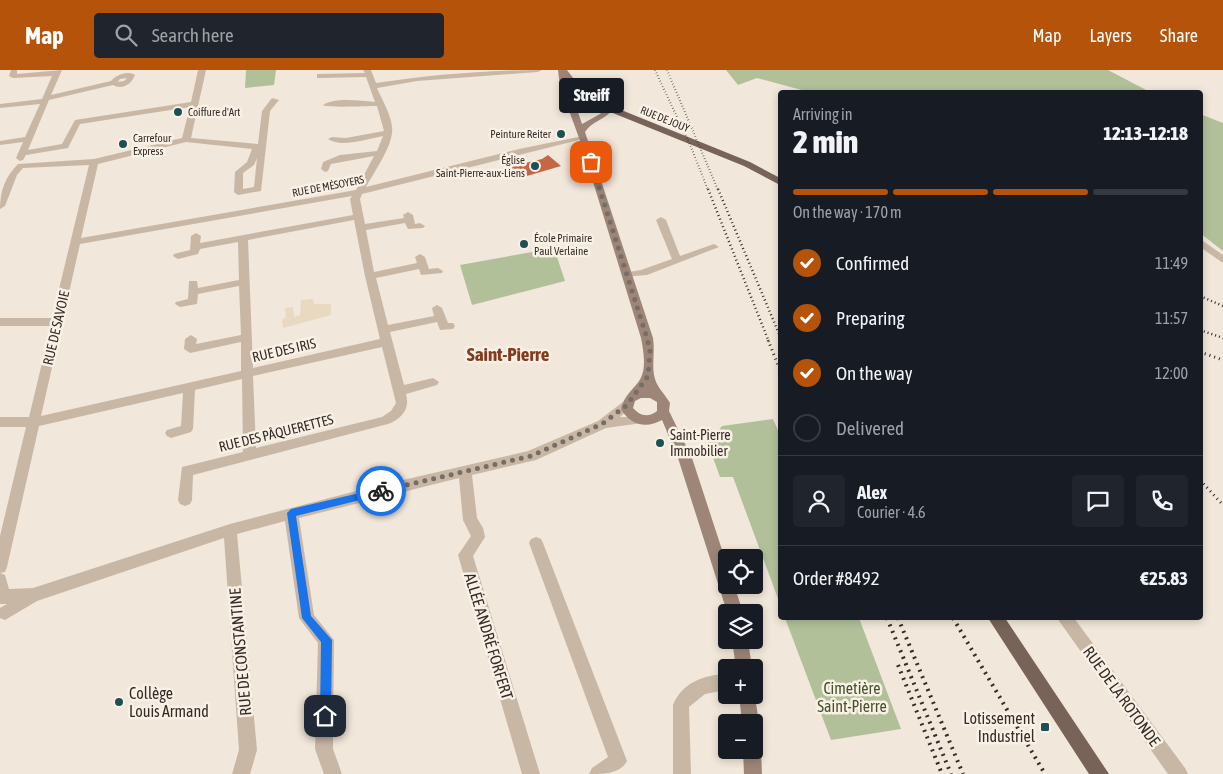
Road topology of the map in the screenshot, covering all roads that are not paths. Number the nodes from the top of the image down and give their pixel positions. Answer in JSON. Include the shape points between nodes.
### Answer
{"nodes":[{"id":1,"x":202,"y":70,"type":"edge"},
{"id":2,"x":538,"y":70,"type":"edge"},
{"id":3,"x":14,"y":72,"type":"dead end"},
{"id":4,"x":57,"y":72,"type":"edge"},
{"id":5,"x":368,"y":72,"type":"edge"},
{"id":6,"x":562,"y":73,"type":"edge"},
{"id":7,"x":320,"y":76,"type":"dead end"},
{"id":8,"x":114,"y":83,"type":"dead end"},
{"id":9,"x":373,"y":86,"type":"junction"},
{"id":10,"x":45,"y":100,"type":"junction"},
{"id":11,"x":276,"y":100,"type":"dead end"},
{"id":12,"x":194,"y":104,"type":"junction"},
{"id":13,"x":380,"y":104,"type":"junction"},
{"id":14,"x":327,"y":105,"type":"dead end"},
{"id":15,"x":0,"y":106,"type":"edge"},
{"id":16,"x":579,"y":108,"type":"junction"},
{"id":17,"x":604,"y":109,"type":"junction"},
{"id":18,"x":596,"y":119,"type":"junction"},
{"id":19,"x":388,"y":133,"type":"junction"},
{"id":20,"x":581,"y":134,"type":"junction"},
{"id":21,"x":28,"y":139,"type":"junction"},
{"id":22,"x":332,"y":139,"type":"dead end"},
{"id":23,"x":186,"y":140,"type":"junction"},
{"id":24,"x":0,"y":143,"type":"edge"},
{"id":25,"x":259,"y":147,"type":"junction"},
{"id":26,"x":22,"y":153,"type":"junction"},
{"id":27,"x":380,"y":153,"type":"junction"},
{"id":28,"x":260,"y":160,"type":"junction"},
{"id":29,"x":94,"y":162,"type":"junction"},
{"id":30,"x":251,"y":163,"type":"junction"},
{"id":31,"x":21,"y":166,"type":"junction"},
{"id":32,"x":325,"y":169,"type":"dead end"},
{"id":33,"x":778,"y":181,"type":"edge"},
{"id":34,"x":5,"y":183,"type":"edge"},
{"id":35,"x":357,"y":192,"type":"junction"},
{"id":36,"x":0,"y":206,"type":"edge"},
{"id":37,"x":358,"y":217,"type":"junction"},
{"id":38,"x":661,"y":220,"type":"dead end"},
{"id":39,"x":420,"y":226,"type":"dead end"},
{"id":40,"x":360,"y":228,"type":"junction"},
{"id":41,"x":196,"y":236,"type":"dead end"},
{"id":42,"x":243,"y":238,"type":"junction"},
{"id":43,"x":76,"y":242,"type":"junction"},
{"id":44,"x":1203,"y":244,"type":"edge"},
{"id":45,"x":196,"y":247,"type":"junction"},
{"id":46,"x":714,"y":247,"type":"dead end"},
{"id":47,"x":178,"y":256,"type":"dead end"},
{"id":48,"x":677,"y":260,"type":"junction"},
{"id":49,"x":1223,"y":260,"type":"edge"},
{"id":50,"x":438,"y":271,"type":"dead end"},
{"id":51,"x":627,"y":275,"type":"junction"},
{"id":52,"x":370,"y":276,"type":"junction"},
{"id":53,"x":245,"y":282,"type":"junction"},
{"id":54,"x":180,"y":304,"type":"dead end"},
{"id":55,"x":0,"y":322,"type":"edge"},
{"id":56,"x":57,"y":322,"type":"junction"},
{"id":57,"x":450,"y":326,"type":"dead end"},
{"id":58,"x":385,"y":336,"type":"junction"},
{"id":59,"x":246,"y":337,"type":"junction"},
{"id":60,"x":191,"y":339,"type":"dead end"},
{"id":61,"x":248,"y":374,"type":"junction"},
{"id":62,"x":648,"y":376,"type":"junction"},
{"id":63,"x":433,"y":382,"type":"dead end"},
{"id":64,"x":189,"y":387,"type":"junction"},
{"id":65,"x":399,"y":391,"type":"junction"},
{"id":66,"x":656,"y":395,"type":"junction"},
{"id":67,"x":630,"y":401,"type":"junction"},
{"id":68,"x":663,"y":412,"type":"junction"},
{"id":69,"x":641,"y":420,"type":"junction"},
{"id":70,"x":0,"y":422,"type":"edge"},
{"id":71,"x":34,"y":422,"type":"junction"},
{"id":72,"x":602,"y":424,"type":"junction"},
{"id":73,"x":171,"y":433,"type":"dead end"},
{"id":74,"x":675,"y":436,"type":"junction"},
{"id":75,"x":250,"y":455,"type":"junction"},
{"id":76,"x":465,"y":472,"type":"junction"},
{"id":77,"x":185,"y":500,"type":"dead end"},
{"id":78,"x":291,"y":513,"type":"junction"},
{"id":79,"x":230,"y":530,"type":"junction"},
{"id":80,"x":536,"y":543,"type":"dead end"},
{"id":81,"x":2,"y":552,"type":"edge"},
{"id":82,"x":0,"y":567,"type":"edge"},
{"id":83,"x":0,"y":580,"type":"edge"},
{"id":84,"x":732,"y":604,"type":"edge"},
{"id":85,"x":3,"y":605,"type":"edge"},
{"id":86,"x":997,"y":620,"type":"edge"},
{"id":87,"x":1066,"y":620,"type":"edge"},
{"id":88,"x":718,"y":682,"type":"edge"},
{"id":89,"x":754,"y":759,"type":"edge"},
{"id":90,"x":757,"y":773,"type":"edge"},
{"id":91,"x":241,"y":774,"type":"edge"},
{"id":92,"x":333,"y":774,"type":"edge"},
{"id":93,"x":531,"y":774,"type":"edge"},
{"id":94,"x":598,"y":774,"type":"edge"},
{"id":95,"x":682,"y":774,"type":"edge"},
{"id":96,"x":1100,"y":774,"type":"edge"},
{"id":97,"x":1179,"y":774,"type":"edge"}],
"edges":[{"from":1,"to":12,"type":"street"},
{"from":2,"to":9,"type":"street","via":[[417,79]]},
{"from":3,"to":4,"type":"street","via":[[13,76]]},
{"from":4,"to":10,"type":"street"},
{"from":5,"to":7,"type":"street"},
{"from":5,"to":9,"type":"street"},
{"from":6,"to":16,"type":"main road","via":[[567,94]]},
{"from":6,"to":17,"type":"main road"},
{"from":8,"to":10,"type":"street"},
{"from":9,"to":13,"type":"street"},
{"from":10,"to":15,"type":"street"},
{"from":10,"to":21,"type":"street"},
{"from":11,"to":25,"type":"street","via":[[266,111]]},
{"from":12,"to":23,"type":"street"},
{"from":12,"to":26,"type":"street","via":[[78,122],[66,146]]},
{"from":13,"to":14,"type":"street"},
{"from":13,"to":19,"type":"street"},
{"from":16,"to":17,"type":"main road"},
{"from":16,"to":18,"type":"main road"},
{"from":16,"to":20,"type":"main road"},
{"from":17,"to":18,"type":"main road"},
{"from":17,"to":33,"type":"main road","name":"RUE DE JOUY","via":[[758,168]]},
{"from":18,"to":20,"type":"main road"},
{"from":19,"to":22,"type":"street"},
{"from":19,"to":27,"type":"street"},
{"from":20,"to":35,"type":"street","name":"RUE DE MÉSOYERS"},
{"from":20,"to":51,"type":"main road"},
{"from":21,"to":24,"type":"street"},
{"from":21,"to":26,"type":"street"},
{"from":23,"to":25,"type":"street"},
{"from":23,"to":29,"type":"street"},
{"from":25,"to":28,"type":"street"},
{"from":25,"to":30,"type":"street"},
{"from":26,"to":31,"type":"street","via":[[18,162]]},
{"from":27,"to":32,"type":"street","via":[[340,158],[327,162]]},
{"from":27,"to":35,"type":"street"},
{"from":28,"to":30,"type":"street"},
{"from":28,"to":30,"type":"street","via":[[258,189],[238,192],[239,172]]},
{"from":29,"to":31,"type":"street"},
{"from":29,"to":43,"type":"street","name":"RUE DE SAVOIE"},
{"from":31,"to":34,"type":"street"},
{"from":34,"to":36,"type":"street"},
{"from":35,"to":37,"type":"street"},
{"from":35,"to":43,"type":"street","name":"RUE DE MÉSOYERS"},
{"from":37,"to":40,"type":"street"},
{"from":37,"to":42,"type":"street"},
{"from":38,"to":48,"type":"street"},
{"from":39,"to":40,"type":"street","via":[[411,227],[408,216]]},
{"from":40,"to":52,"type":"street"},
{"from":41,"to":45,"type":"street"},
{"from":42,"to":45,"type":"street"},
{"from":42,"to":53,"type":"street"},
{"from":43,"to":56,"type":"street","name":"RUE DE SAVOIE"},
{"from":44,"to":49,"type":"street"},
{"from":45,"to":47,"type":"street","via":[[195,252]]},
{"from":46,"to":48,"type":"street"},
{"from":48,"to":51,"type":"street","via":[[643,273]]},
{"from":50,"to":52,"type":"street","via":[[425,273],[421,261]]},
{"from":51,"to":62,"type":"main road","via":[[650,350]]},
{"from":52,"to":58,"type":"street"},
{"from":53,"to":54,"type":"street","via":[[193,287],[193,302]]},
{"from":53,"to":59,"type":"street"},
{"from":55,"to":56,"type":"street"},
{"from":56,"to":71,"type":"street","name":"RUE DE SAVOIE"},
{"from":57,"to":58,"type":"street","name":"RUE DES IRIS","via":[[444,327],[439,313]]},
{"from":58,"to":61,"type":"street","name":"RUE DES IRIS"},
{"from":58,"to":65,"type":"street"},
{"from":59,"to":60,"type":"street","via":[[190,349]]},
{"from":59,"to":61,"type":"street"},
{"from":61,"to":64,"type":"street","name":"RUE DES IRIS"},
{"from":61,"to":75,"type":"street"},
{"from":62,"to":66,"type":"main road"},
{"from":62,"to":67,"type":"main road"},
{"from":63,"to":65,"type":"street"},
{"from":64,"to":71,"type":"street","name":"RUE DES IRIS"},
{"from":64,"to":73,"type":"street","via":[[187,429]]},
{"from":65,"to":75,"type":"street","name":"RUE DES PÂQUERETTES","via":[[402,403],[397,413],[384,421]]},
{"from":66,"to":67,"type":"main road","via":[[644,393]]},
{"from":66,"to":68,"type":"main road","via":[[664,403]]},
{"from":67,"to":69,"type":"main road","via":[[630,414]]},
{"from":67,"to":72,"type":"street"},
{"from":68,"to":69,"type":"main road","via":[[656,419]]},
{"from":68,"to":74,"type":"main road"},
{"from":69,"to":72,"type":"street"},
{"from":69,"to":74,"type":"main road"},
{"from":70,"to":71,"type":"street","name":"RUE DES IRIS"},
{"from":71,"to":81,"type":"street","name":"RUE DE SAVOIE"},
{"from":72,"to":76,"type":"street","via":[[541,453]]},
{"from":74,"to":84,"type":"main road"},
{"from":75,"to":77,"type":"street","name":"RUE DES PÂQUERETTES","via":[[187,471]]},
{"from":76,"to":78,"type":"street"},
{"from":76,"to":93,"type":"street","name":"ALLÉE ANDRÉ FORFERT","via":[[470,520],[478,537],[465,555]]},
{"from":78,"to":79,"type":"street"},
{"from":78,"to":92,"type":"street","via":[[307,618],[326,640],[324,749]]},
{"from":79,"to":85,"type":"street"},
{"from":79,"to":91,"type":"street","name":"RUE DE CONSTANTINE","via":[[248,750]]},
{"from":80,"to":94,"type":"street","via":[[618,761]]},
{"from":81,"to":82,"type":"street","name":"RUE DE SAVOIE"},
{"from":83,"to":85,"type":"street"},
{"from":86,"to":96,"type":"main road"},
{"from":87,"to":97,"type":"street","name":"RUE DE LA ROTONDE"},
{"from":88,"to":95,"type":"street","via":[[704,685],[684,698],[681,704]]},
{"from":89,"to":90,"type":"main road"}]}
